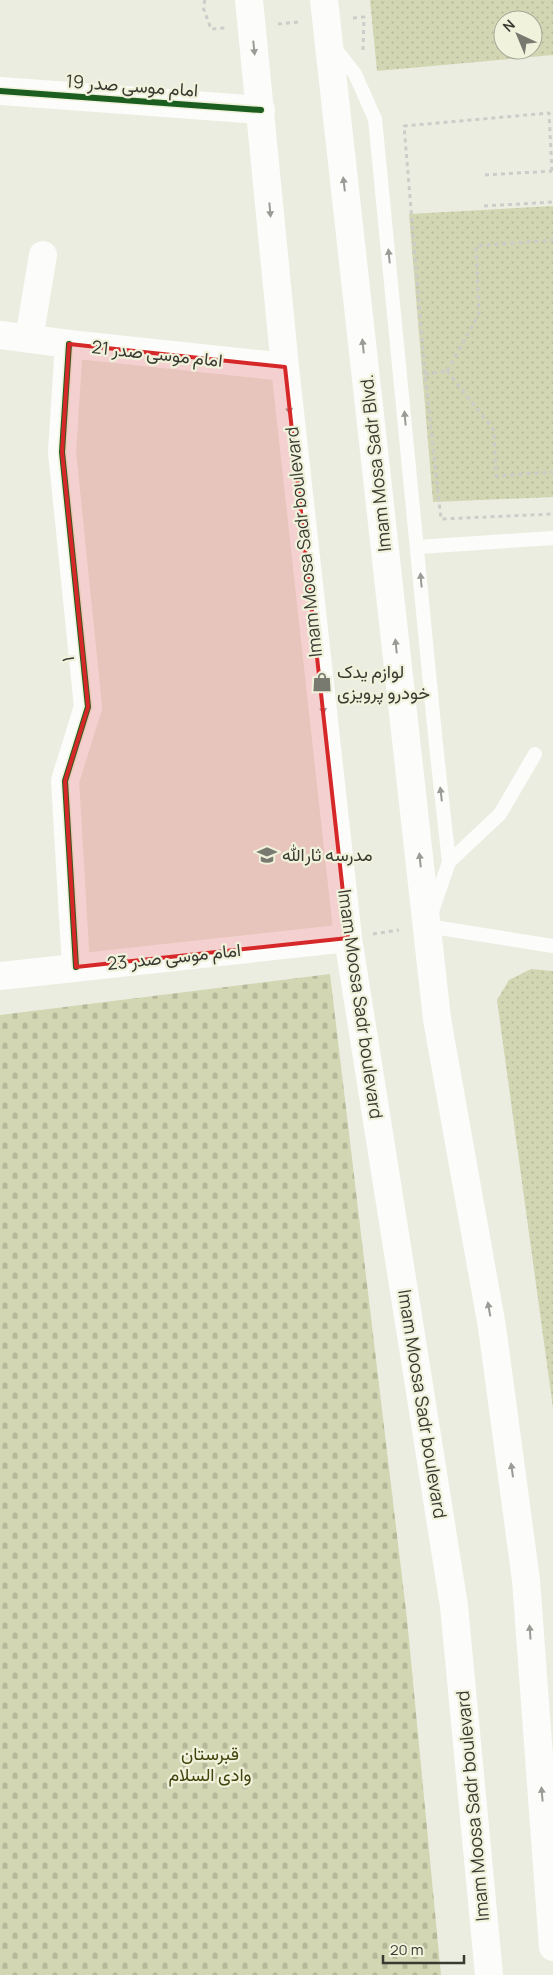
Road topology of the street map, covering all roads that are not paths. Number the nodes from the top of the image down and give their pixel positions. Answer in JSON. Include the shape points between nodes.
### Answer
{"nodes":[{"id":1,"x":249,"y":0,"type":"edge"},
{"id":2,"x":324,"y":0,"type":"edge"},
{"id":3,"x":328,"y":39,"type":"junction"},
{"id":4,"x":0,"y":91,"type":"edge"},
{"id":5,"x":261,"y":110,"type":"junction"},
{"id":6,"x":43,"y":255,"type":"dead end"},
{"id":7,"x":0,"y":335,"type":"edge"},
{"id":8,"x":29,"y":339,"type":"junction"},
{"id":9,"x":69,"y":344,"type":"junction"},
{"id":10,"x":285,"y":367,"type":"junction"},
{"id":11,"x":553,"y":538,"type":"edge"},
{"id":12,"x":418,"y":547,"type":"junction"},
{"id":13,"x":535,"y":754,"type":"dead end"},
{"id":14,"x":449,"y":862,"type":"junction"},
{"id":15,"x":427,"y":926,"type":"junction"},
{"id":16,"x":348,"y":938,"type":"junction"},
{"id":17,"x":553,"y":946,"type":"edge"},
{"id":18,"x":76,"y":967,"type":"junction"},
{"id":19,"x":0,"y":976,"type":"edge"},
{"id":20,"x":549,"y":1834,"type":"edge"},
{"id":21,"x":553,"y":1947,"type":"edge"},
{"id":22,"x":489,"y":1975,"type":"edge"}],
"edges":[{"from":1,"to":5,"type":"main road","name":"Imam Moosa Sadr boulevard","one_way":true},
{"from":2,"to":3,"type":"main road","name":"Imam Mosa Sadr Blvd."},
{"from":12,"to":3,"type":"lane","one_way":true,"via":[[375,119],[355,74]]},
{"from":15,"to":3,"type":"main road","name":"Imam Mosa Sadr Blvd.","one_way":true},
{"from":4,"to":5,"type":"main road","name":"امام موسی صدر 19"},
{"from":5,"to":10,"type":"main road","name":"Imam Moosa Sadr boulevard","one_way":true},
{"from":6,"to":8,"type":"main road"},
{"from":7,"to":8,"type":"main road","name":"امام موسی صدر 21"},
{"from":8,"to":9,"type":"main road","name":"امام موسی صدر 21"},
{"from":9,"to":10,"type":"main road","name":"امام موسی صدر 21"},
{"from":9,"to":18,"type":"main road","name":"۱","via":[[62,452],[88,707],[65,781]]},
{"from":10,"to":16,"type":"main road","name":"Imam Moosa Sadr boulevard","one_way":true},
{"from":11,"to":12,"type":"lane"},
{"from":14,"to":12,"type":"lane","one_way":true},
{"from":13,"to":14,"type":"lane","via":[[500,814]]},
{"from":14,"to":15,"type":"lane"},
{"from":15,"to":17,"type":"lane"},
{"from":20,"to":15,"type":"main road","one_way":true,"via":[[526,1580],[492,1327],[437,1019]]},
{"from":16,"to":18,"type":"main road","name":"امام موسی صدر 23"},
{"from":16,"to":22,"type":"main road","name":"Imam Moosa Sadr boulevard","via":[[454,1606]]},
{"from":18,"to":19,"type":"main road","name":"امام موسی صدر 23"},
{"from":20,"to":21,"type":"main road"}]}
